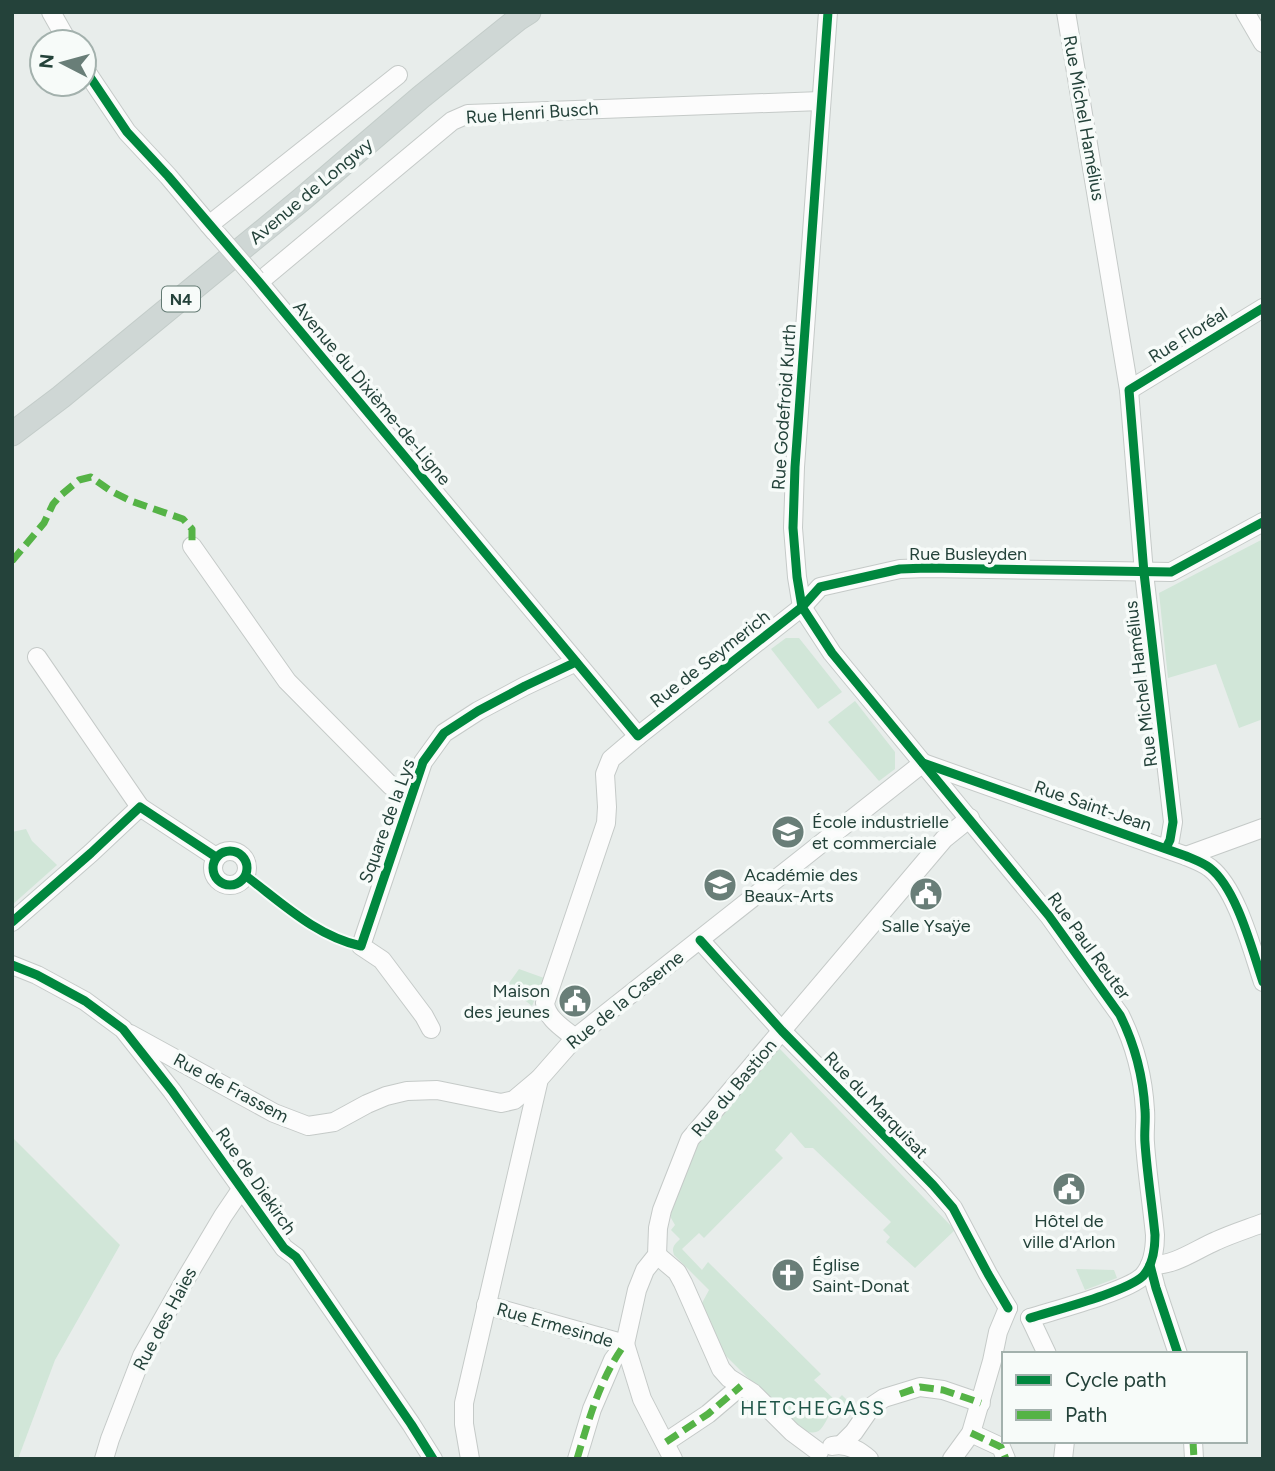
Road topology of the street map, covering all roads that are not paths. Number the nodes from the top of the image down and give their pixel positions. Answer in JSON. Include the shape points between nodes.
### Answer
{"nodes":[{"id":1,"x":51,"y":12,"type":"edge"},
{"id":2,"x":529,"y":12,"type":"edge"},
{"id":3,"x":828,"y":12,"type":"edge"},
{"id":4,"x":1066,"y":12,"type":"edge"},
{"id":5,"x":1245,"y":12,"type":"edge"},
{"id":6,"x":60,"y":28,"type":"edge"},
{"id":7,"x":1263,"y":43,"type":"edge"},
{"id":8,"x":398,"y":75,"type":"dead end"},
{"id":9,"x":98,"y":89,"type":"edge"},
{"id":10,"x":821,"y":101,"type":"junction"},
{"id":11,"x":213,"y":230,"type":"junction"},
{"id":12,"x":257,"y":280,"type":"junction"},
{"id":13,"x":1263,"y":308,"type":"edge"},
{"id":14,"x":1129,"y":390,"type":"junction"},
{"id":15,"x":61,"y":397,"type":"junction"},
{"id":16,"x":12,"y":434,"type":"edge"},
{"id":17,"x":12,"y":441,"type":"edge"},
{"id":18,"x":1263,"y":522,"type":"edge"},
{"id":19,"x":192,"y":546,"type":"dead end"},
{"id":20,"x":1144,"y":573,"type":"junction"},
{"id":21,"x":802,"y":607,"type":"junction"},
{"id":22,"x":37,"y":657,"type":"dead end"},
{"id":23,"x":576,"y":662,"type":"junction"},
{"id":24,"x":638,"y":736,"type":"junction"},
{"id":25,"x":923,"y":763,"type":"junction"},
{"id":26,"x":411,"y":794,"type":"junction"},
{"id":27,"x":140,"y":807,"type":"junction"},
{"id":28,"x":970,"y":818,"type":"junction"},
{"id":29,"x":1263,"y":828,"type":"edge"},
{"id":30,"x":1166,"y":848,"type":"junction"},
{"id":31,"x":1186,"y":856,"type":"junction"},
{"id":32,"x":216,"y":857,"type":"dead end"},
{"id":33,"x":12,"y":922,"type":"edge"},
{"id":34,"x":700,"y":940,"type":"junction"},
{"id":35,"x":12,"y":965,"type":"edge"},
{"id":36,"x":1263,"y":982,"type":"edge"},
{"id":37,"x":122,"y":1029,"type":"junction"},
{"id":38,"x":431,"y":1030,"type":"dead end"},
{"id":39,"x":782,"y":1031,"type":"junction"},
{"id":40,"x":575,"y":1038,"type":"junction"},
{"id":41,"x":194,"y":1070,"type":"junction"},
{"id":42,"x":538,"y":1079,"type":"junction"},
{"id":43,"x":172,"y":1091,"type":"junction"},
{"id":44,"x":242,"y":1188,"type":"junction"},
{"id":45,"x":1263,"y":1223,"type":"edge"},
{"id":46,"x":657,"y":1255,"type":"junction"},
{"id":47,"x":1150,"y":1265,"type":"junction"},
{"id":48,"x":486,"y":1305,"type":"junction"},
{"id":49,"x":1008,"y":1308,"type":"junction"},
{"id":50,"x":1030,"y":1318,"type":"junction"},
{"id":51,"x":625,"y":1344,"type":"junction"},
{"id":52,"x":1046,"y":1352,"type":"edge"},
{"id":53,"x":1177,"y":1352,"type":"edge"},
{"id":54,"x":741,"y":1386,"type":"junction"},
{"id":55,"x":981,"y":1403,"type":"junction"},
{"id":56,"x":971,"y":1433,"type":"junction"},
{"id":57,"x":842,"y":1444,"type":"junction"},
{"id":58,"x":669,"y":1450,"type":"edge"},
{"id":59,"x":818,"y":1455,"type":"edge"},
{"id":60,"x":104,"y":1459,"type":"edge"},
{"id":61,"x":433,"y":1459,"type":"edge"},
{"id":62,"x":470,"y":1459,"type":"edge"},
{"id":63,"x":577,"y":1459,"type":"edge"},
{"id":64,"x":869,"y":1459,"type":"edge"},
{"id":65,"x":952,"y":1459,"type":"edge"},
{"id":66,"x":1006,"y":1459,"type":"edge"}],
"edges":[{"from":1,"to":6,"type":"street"},
{"from":2,"to":15,"type":"main road","name":"Avenue de Longwy","number":"N4"},
{"from":3,"to":10,"type":"street","name":"Rue Godefroid Kurth"},
{"from":4,"to":14,"type":"street","name":"Rue Michel Hamélius"},
{"from":5,"to":7,"type":"street"},
{"from":8,"to":11,"type":"street"},
{"from":9,"to":11,"type":"street","name":"Avenue du Dixième-de-Ligne","via":[[127,132]]},
{"from":10,"to":12,"type":"street","name":"Rue Henri Busch","via":[[468,114],[452,121]]},
{"from":10,"to":21,"type":"street","name":"Rue Godefroid Kurth","via":[[795,467],[793,528]]},
{"from":11,"to":12,"type":"street","name":"Avenue du Dixième-de-Ligne","bridge":true},
{"from":12,"to":23,"type":"street","name":"Avenue du Dixième-de-Ligne"},
{"from":13,"to":14,"type":"street","name":"Rue Floréal"},
{"from":14,"to":20,"type":"street","name":"Rue Michel Hamélius"},
{"from":15,"to":16,"type":"main road","number":"N4"},
{"from":15,"to":17,"type":"main road","number":"N4"},
{"from":18,"to":20,"type":"street","name":"Rue Busleyden","via":[[1171,572]]},
{"from":19,"to":26,"type":"street","name":"Square de la Lys","via":[[287,681],[391,786]]},
{"from":20,"to":21,"type":"street","name":"Rue Busleyden","via":[[900,569],[820,587]]},
{"from":20,"to":30,"type":"street","name":"Rue Michel Hamélius","via":[[1173,822]]},
{"from":21,"to":24,"type":"street","name":"Rue de Seymerich"},
{"from":21,"to":25,"type":"street","name":"Rue Godefroid Kurth","via":[[832,653]]},
{"from":22,"to":27,"type":"street"},
{"from":23,"to":24,"type":"street","name":"Avenue du Dixième-de-Ligne"},
{"from":23,"to":26,"type":"street","name":"Square de la Lys","via":[[444,733],[423,762]]},
{"from":24,"to":40,"type":"street","name":"Rue de Seymerich","via":[[611,759],[605,774],[606,823],[545,1003],[550,1017]]},
{"from":25,"to":28,"type":"street","name":"Rue Paul Reuter"},
{"from":25,"to":30,"type":"street","name":"Rue Saint-Jean"},
{"from":25,"to":34,"type":"street","name":"Rue de la Caserne"},
{"from":26,"to":38,"type":"street","name":"Square de la Lys","via":[[360,946],[382,960]]},
{"from":27,"to":32,"type":"street"},
{"from":27,"to":33,"type":"street"},
{"from":28,"to":39,"type":"street","name":"Rue du Bastion","via":[[944,839]]},
{"from":28,"to":47,"type":"street","name":"Rue Paul Reuter","via":[[1049,916],[1126,1028],[1143,1086],[1155,1235]]},
{"from":29,"to":31,"type":"street"},
{"from":30,"to":31,"type":"street","name":"Rue Saint-Jean"},
{"from":31,"to":36,"type":"street","name":"Rue Saint-Jean","via":[[1210,868],[1225,885]]},
{"from":34,"to":39,"type":"street","name":"Rue du Marquisat"},
{"from":34,"to":40,"type":"street","name":"Rue de la Caserne"},
{"from":35,"to":37,"type":"street","name":"Rue de Diekirch","via":[[85,1000]]},
{"from":37,"to":41,"type":"street","name":"Rue de Frassem"},
{"from":37,"to":43,"type":"street","name":"Rue de Diekirch"},
{"from":39,"to":46,"type":"street","name":"Rue du Bastion","via":[[690,1139],[662,1210]]},
{"from":39,"to":49,"type":"street","name":"Rue du Marquisat","via":[[953,1208]]},
{"from":40,"to":42,"type":"street","name":"Rue de la Caserne"},
{"from":41,"to":42,"type":"street","name":"Rue de Frassem","via":[[308,1126],[334,1122],[407,1091],[437,1090],[501,1103],[514,1100]]},
{"from":41,"to":43,"type":"street"},
{"from":42,"to":48,"type":"street","name":"Rue de la Caserne"},
{"from":43,"to":44,"type":"street","name":"Rue de Diekirch"},
{"from":44,"to":60,"type":"street","name":"Rue des Haies","via":[[142,1356]]},
{"from":44,"to":61,"type":"street","name":"Rue de Diekirch","via":[[284,1248],[296,1257]]},
{"from":45,"to":47,"type":"street","via":[[1170,1263]]},
{"from":46,"to":51,"type":"street","name":"Rue du Bastion","via":[[637,1290]]},
{"from":46,"to":54,"type":"street","via":[[677,1272],[721,1369]]},
{"from":47,"to":50,"type":"street","via":[[1135,1283]]},
{"from":47,"to":53,"type":"street"},
{"from":48,"to":51,"type":"street","name":"Rue Ermesinde"},
{"from":48,"to":62,"type":"street","name":"Rue de la Caserne","via":[[464,1403]]},
{"from":49,"to":50,"type":"street"},
{"from":49,"to":55,"type":"street"},
{"from":50,"to":52,"type":"street"},
{"from":51,"to":58,"type":"street","via":[[642,1399]]},
{"from":51,"to":63,"type":"street","via":[[592,1409]]},
{"from":54,"to":58,"type":"street"},
{"from":54,"to":59,"type":"street"},
{"from":55,"to":56,"type":"street"},
{"from":55,"to":57,"type":"street","via":[[920,1387],[872,1406]]},
{"from":56,"to":65,"type":"street"},
{"from":56,"to":66,"type":"street","via":[[1001,1447]]},
{"from":57,"to":59,"type":"street"},
{"from":57,"to":64,"type":"street"}]}
